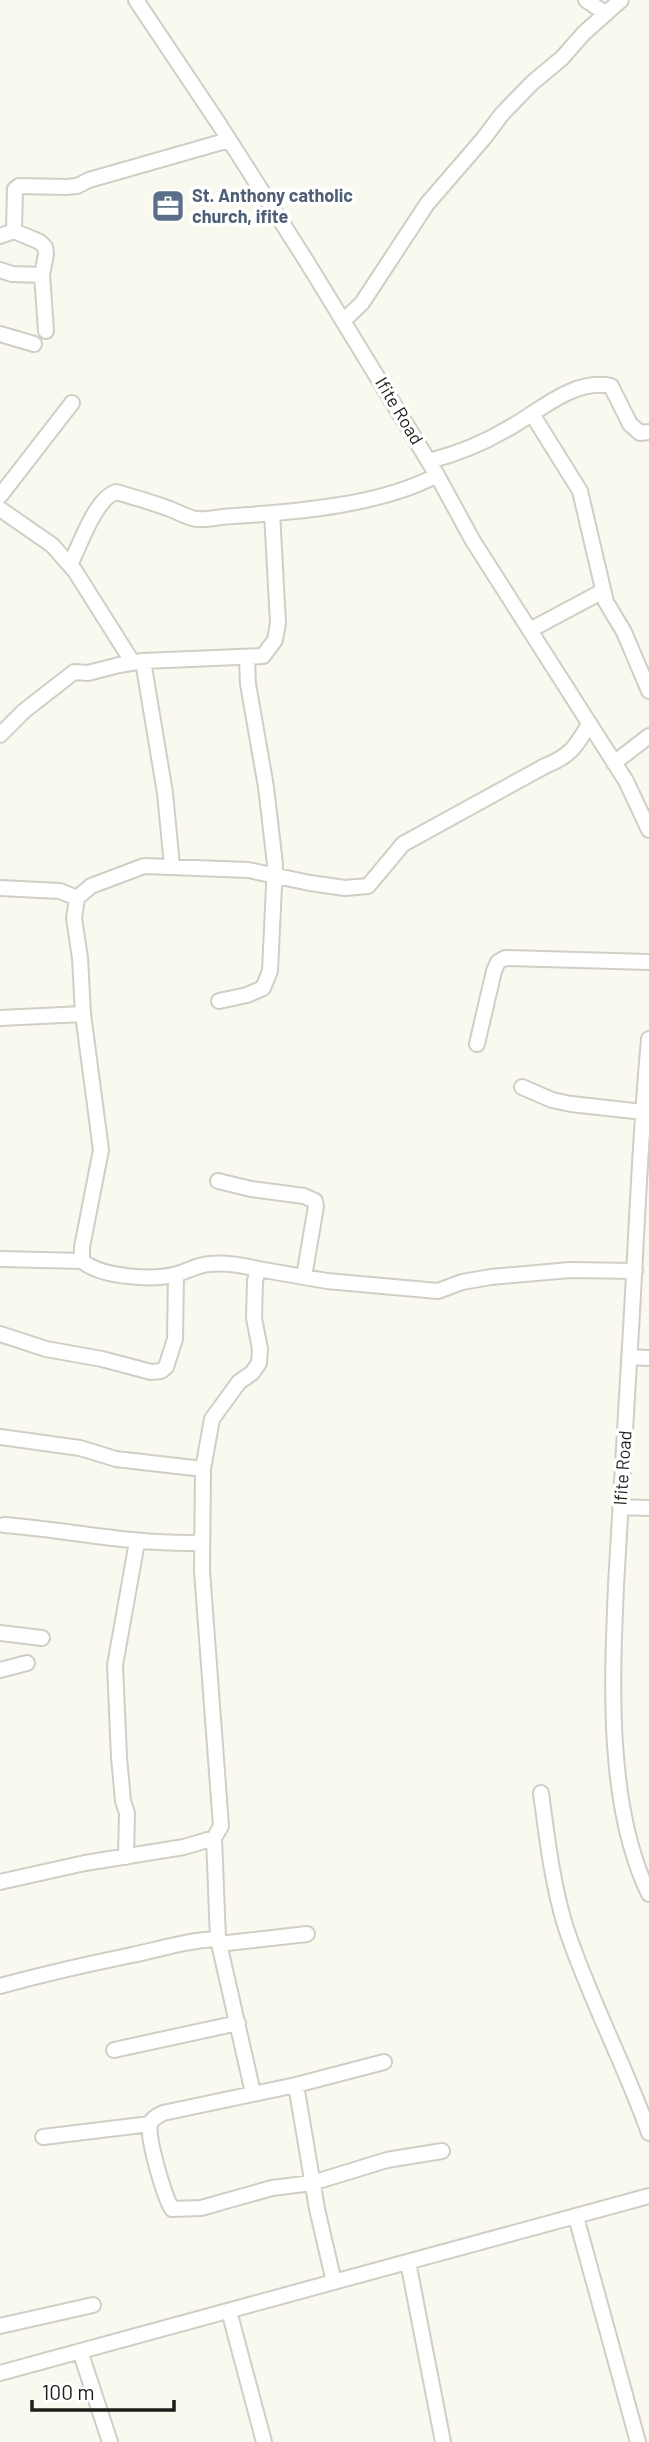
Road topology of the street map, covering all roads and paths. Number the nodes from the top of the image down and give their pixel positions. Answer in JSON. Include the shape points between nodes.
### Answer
{"nodes":[{"id":1,"x":136,"y":0,"type":"edge"},
{"id":2,"x":586,"y":0,"type":"edge"},
{"id":3,"x":621,"y":0,"type":"edge"},
{"id":4,"x":605,"y":13,"type":"junction"},
{"id":5,"x":229,"y":140,"type":"junction"},
{"id":6,"x":7,"y":233,"type":"edge"},
{"id":7,"x":0,"y":270,"type":"edge"},
{"id":8,"x":42,"y":275,"type":"junction"},
{"id":9,"x":343,"y":321,"type":"junction"},
{"id":10,"x":46,"y":331,"type":"dead end"},
{"id":11,"x":0,"y":334,"type":"edge"},
{"id":12,"x":34,"y":344,"type":"dead end"},
{"id":13,"x":72,"y":403,"type":"dead end"},
{"id":14,"x":532,"y":414,"type":"junction"},
{"id":15,"x":649,"y":432,"type":"edge"},
{"id":16,"x":429,"y":461,"type":"junction"},
{"id":17,"x":437,"y":475,"type":"junction"},
{"id":18,"x":0,"y":496,"type":"edge"},
{"id":19,"x":0,"y":509,"type":"edge"},
{"id":20,"x":272,"y":513,"type":"junction"},
{"id":21,"x":70,"y":565,"type":"junction"},
{"id":22,"x":603,"y":591,"type":"junction"},
{"id":23,"x":530,"y":630,"type":"junction"},
{"id":24,"x":247,"y":658,"type":"junction"},
{"id":25,"x":138,"y":662,"type":"junction"},
{"id":26,"x":649,"y":691,"type":"edge"},
{"id":27,"x":589,"y":724,"type":"junction"},
{"id":28,"x":0,"y":735,"type":"edge"},
{"id":29,"x":649,"y":736,"type":"edge"},
{"id":30,"x":614,"y":763,"type":"junction"},
{"id":31,"x":644,"y":807,"type":"edge"},
{"id":32,"x":649,"y":830,"type":"edge"},
{"id":33,"x":172,"y":866,"type":"junction"},
{"id":34,"x":276,"y":877,"type":"junction"},
{"id":35,"x":0,"y":888,"type":"edge"},
{"id":36,"x":77,"y":898,"type":"junction"},
{"id":37,"x":649,"y":961,"type":"edge"},
{"id":38,"x":219,"y":1001,"type":"dead end"},
{"id":39,"x":83,"y":1014,"type":"junction"},
{"id":40,"x":0,"y":1018,"type":"edge"},
{"id":41,"x":649,"y":1039,"type":"edge"},
{"id":42,"x":477,"y":1044,"type":"dead end"},
{"id":43,"x":522,"y":1087,"type":"dead end"},
{"id":44,"x":643,"y":1112,"type":"junction"},
{"id":45,"x":218,"y":1181,"type":"dead end"},
{"id":46,"x":644,"y":1204,"type":"edge"},
{"id":47,"x":0,"y":1259,"type":"edge"},
{"id":48,"x":82,"y":1261,"type":"junction"},
{"id":49,"x":258,"y":1269,"type":"junction"},
{"id":50,"x":635,"y":1271,"type":"junction"},
{"id":51,"x":176,"y":1275,"type":"junction"},
{"id":52,"x":304,"y":1277,"type":"junction"},
{"id":53,"x":0,"y":1334,"type":"edge"},
{"id":54,"x":630,"y":1357,"type":"junction"},
{"id":55,"x":649,"y":1358,"type":"edge"},
{"id":56,"x":0,"y":1437,"type":"edge"},
{"id":57,"x":204,"y":1469,"type":"junction"},
{"id":58,"x":620,"y":1507,"type":"junction"},
{"id":59,"x":649,"y":1508,"type":"edge"},
{"id":60,"x":4,"y":1525,"type":"dead end"},
{"id":61,"x":202,"y":1540,"type":"junction"},
{"id":62,"x":137,"y":1542,"type":"junction"},
{"id":63,"x":0,"y":1633,"type":"edge"},
{"id":64,"x":43,"y":1638,"type":"dead end"},
{"id":65,"x":26,"y":1663,"type":"dead end"},
{"id":66,"x":0,"y":1670,"type":"edge"},
{"id":67,"x":541,"y":1793,"type":"dead end"},
{"id":68,"x":214,"y":1838,"type":"junction"},
{"id":69,"x":126,"y":1857,"type":"junction"},
{"id":70,"x":0,"y":1882,"type":"edge"},
{"id":71,"x":649,"y":1894,"type":"edge"},
{"id":72,"x":307,"y":1934,"type":"dead end"},
{"id":73,"x":218,"y":1941,"type":"junction"},
{"id":74,"x":0,"y":1986,"type":"edge"},
{"id":75,"x":238,"y":2023,"type":"junction"},
{"id":76,"x":114,"y":2050,"type":"dead end"},
{"id":77,"x":384,"y":2062,"type":"dead end"},
{"id":78,"x":296,"y":2085,"type":"junction"},
{"id":79,"x":253,"y":2093,"type":"junction"},
{"id":80,"x":150,"y":2124,"type":"junction"},
{"id":81,"x":649,"y":2133,"type":"edge"},
{"id":82,"x":43,"y":2137,"type":"dead end"},
{"id":83,"x":442,"y":2151,"type":"dead end"},
{"id":84,"x":312,"y":2183,"type":"junction"},
{"id":85,"x":649,"y":2196,"type":"edge"},
{"id":86,"x":576,"y":2217,"type":"junction"},
{"id":87,"x":408,"y":2262,"type":"junction"},
{"id":88,"x":334,"y":2283,"type":"junction"},
{"id":89,"x":93,"y":2305,"type":"dead end"},
{"id":90,"x":229,"y":2311,"type":"junction"},
{"id":91,"x":0,"y":2326,"type":"edge"},
{"id":92,"x":80,"y":2351,"type":"junction"},
{"id":93,"x":0,"y":2372,"type":"edge"},
{"id":94,"x":110,"y":2442,"type":"edge"},
{"id":95,"x":264,"y":2442,"type":"edge"},
{"id":96,"x":443,"y":2442,"type":"edge"},
{"id":97,"x":638,"y":2442,"type":"edge"}],
"edges":[{"from":1,"to":5,"type":"street","name":"Ifite Road"},
{"from":2,"to":4,"type":"street"},
{"from":3,"to":4,"type":"street"},
{"from":4,"to":9,"type":"street","via":[[502,114],[427,204],[362,303]]},
{"from":5,"to":6,"type":"street","via":[[77,186],[19,186]]},
{"from":5,"to":9,"type":"street","name":"Ifite Road"},
{"from":6,"to":8,"type":"street","via":[[45,247]]},
{"from":7,"to":8,"type":"street"},
{"from":8,"to":10,"type":"street"},
{"from":9,"to":16,"type":"street","name":"Ifite Road"},
{"from":11,"to":12,"type":"street"},
{"from":13,"to":18,"type":"street"},
{"from":14,"to":15,"type":"street","via":[[573,390],[598,383],[611,386],[635,429]]},
{"from":14,"to":16,"type":"street","via":[[476,445]]},
{"from":14,"to":22,"type":"street","via":[[580,491]]},
{"from":16,"to":17,"type":"street","name":"Ifite Road"},
{"from":17,"to":20,"type":"street","via":[[376,499]]},
{"from":17,"to":23,"type":"street","name":"Ifite Road"},
{"from":19,"to":21,"type":"street","via":[[52,545]]},
{"from":20,"to":21,"type":"street","via":[[193,519],[116,492],[97,509]]},
{"from":20,"to":24,"type":"street","via":[[277,632],[263,656]]},
{"from":21,"to":25,"type":"street"},
{"from":22,"to":23,"type":"street"},
{"from":22,"to":26,"type":"street"},
{"from":23,"to":27,"type":"street","name":"Ifite Road"},
{"from":24,"to":25,"type":"street"},
{"from":24,"to":34,"type":"street"},
{"from":25,"to":28,"type":"street","via":[[68,676]]},
{"from":25,"to":33,"type":"street","via":[[163,780]]},
{"from":27,"to":30,"type":"street","name":"Ifite Road"},
{"from":27,"to":34,"type":"street","via":[[563,759],[403,844],[368,886],[345,888]]},
{"from":29,"to":30,"type":"street"},
{"from":30,"to":31,"type":"street","name":"Ifite Road"},
{"from":31,"to":32,"type":"street","name":"Ifite Road"},
{"from":33,"to":34,"type":"street","via":[[248,870]]},
{"from":33,"to":36,"type":"street","via":[[124,872]]},
{"from":34,"to":38,"type":"street","via":[[268,979],[263,988]]},
{"from":35,"to":36,"type":"street","via":[[60,891]]},
{"from":36,"to":39,"type":"street","via":[[74,918]]},
{"from":37,"to":42,"type":"street","via":[[505,958],[494,971]]},
{"from":39,"to":40,"type":"street"},
{"from":39,"to":48,"type":"street","via":[[101,1150]]},
{"from":41,"to":44,"type":"street","name":"Ifite Road"},
{"from":43,"to":44,"type":"street","via":[[571,1104]]},
{"from":44,"to":46,"type":"street","name":"Ifite Road"},
{"from":45,"to":52,"type":"street","via":[[315,1201]]},
{"from":46,"to":50,"type":"street","name":"Ifite Road"},
{"from":47,"to":48,"type":"street"},
{"from":48,"to":51,"type":"street","via":[[114,1275]]},
{"from":49,"to":51,"type":"street","via":[[210,1264]]},
{"from":49,"to":52,"type":"street"},
{"from":49,"to":57,"type":"street","via":[[254,1318],[259,1363],[212,1419]]},
{"from":50,"to":52,"type":"street","via":[[570,1270],[491,1277],[438,1291]]},
{"from":50,"to":54,"type":"street","name":"Ifite Road"},
{"from":51,"to":53,"type":"street","via":[[175,1339],[161,1371],[46,1349]]},
{"from":54,"to":55,"type":"street"},
{"from":54,"to":58,"type":"street","name":"Ifite Road"},
{"from":56,"to":57,"type":"street","via":[[80,1448],[116,1460]]},
{"from":57,"to":61,"type":"street"},
{"from":58,"to":59,"type":"street"},
{"from":58,"to":71,"type":"street","name":"Ifite Road","via":[[613,1675],[619,1779],[632,1851]]},
{"from":60,"to":62,"type":"street"},
{"from":61,"to":62,"type":"street"},
{"from":61,"to":68,"type":"street","via":[[221,1826]]},
{"from":62,"to":69,"type":"street","via":[[115,1665],[119,1758],[127,1813]]},
{"from":63,"to":64,"type":"street"},
{"from":65,"to":66,"type":"street"},
{"from":67,"to":81,"type":"street","via":[[565,1922]]},
{"from":68,"to":69,"type":"street"},
{"from":68,"to":73,"type":"street"},
{"from":69,"to":70,"type":"street"},
{"from":72,"to":73,"type":"street"},
{"from":73,"to":74,"type":"street","via":[[175,1944]]},
{"from":73,"to":75,"type":"street"},
{"from":75,"to":76,"type":"street"},
{"from":75,"to":79,"type":"street"},
{"from":77,"to":78,"type":"street"},
{"from":78,"to":79,"type":"street"},
{"from":78,"to":84,"type":"street"},
{"from":79,"to":80,"type":"street","via":[[163,2113]]},
{"from":80,"to":82,"type":"street"},
{"from":80,"to":84,"type":"street","via":[[164,2197],[172,2210],[201,2208],[272,2188]]},
{"from":83,"to":84,"type":"street","via":[[387,2160]]},
{"from":84,"to":88,"type":"street"},
{"from":85,"to":86,"type":"street"},
{"from":86,"to":87,"type":"street"},
{"from":86,"to":97,"type":"street"},
{"from":87,"to":88,"type":"street"},
{"from":87,"to":96,"type":"street"},
{"from":88,"to":90,"type":"street"},
{"from":89,"to":91,"type":"street"},
{"from":90,"to":92,"type":"street"},
{"from":90,"to":95,"type":"street"},
{"from":92,"to":93,"type":"street"},
{"from":92,"to":94,"type":"street"}]}
